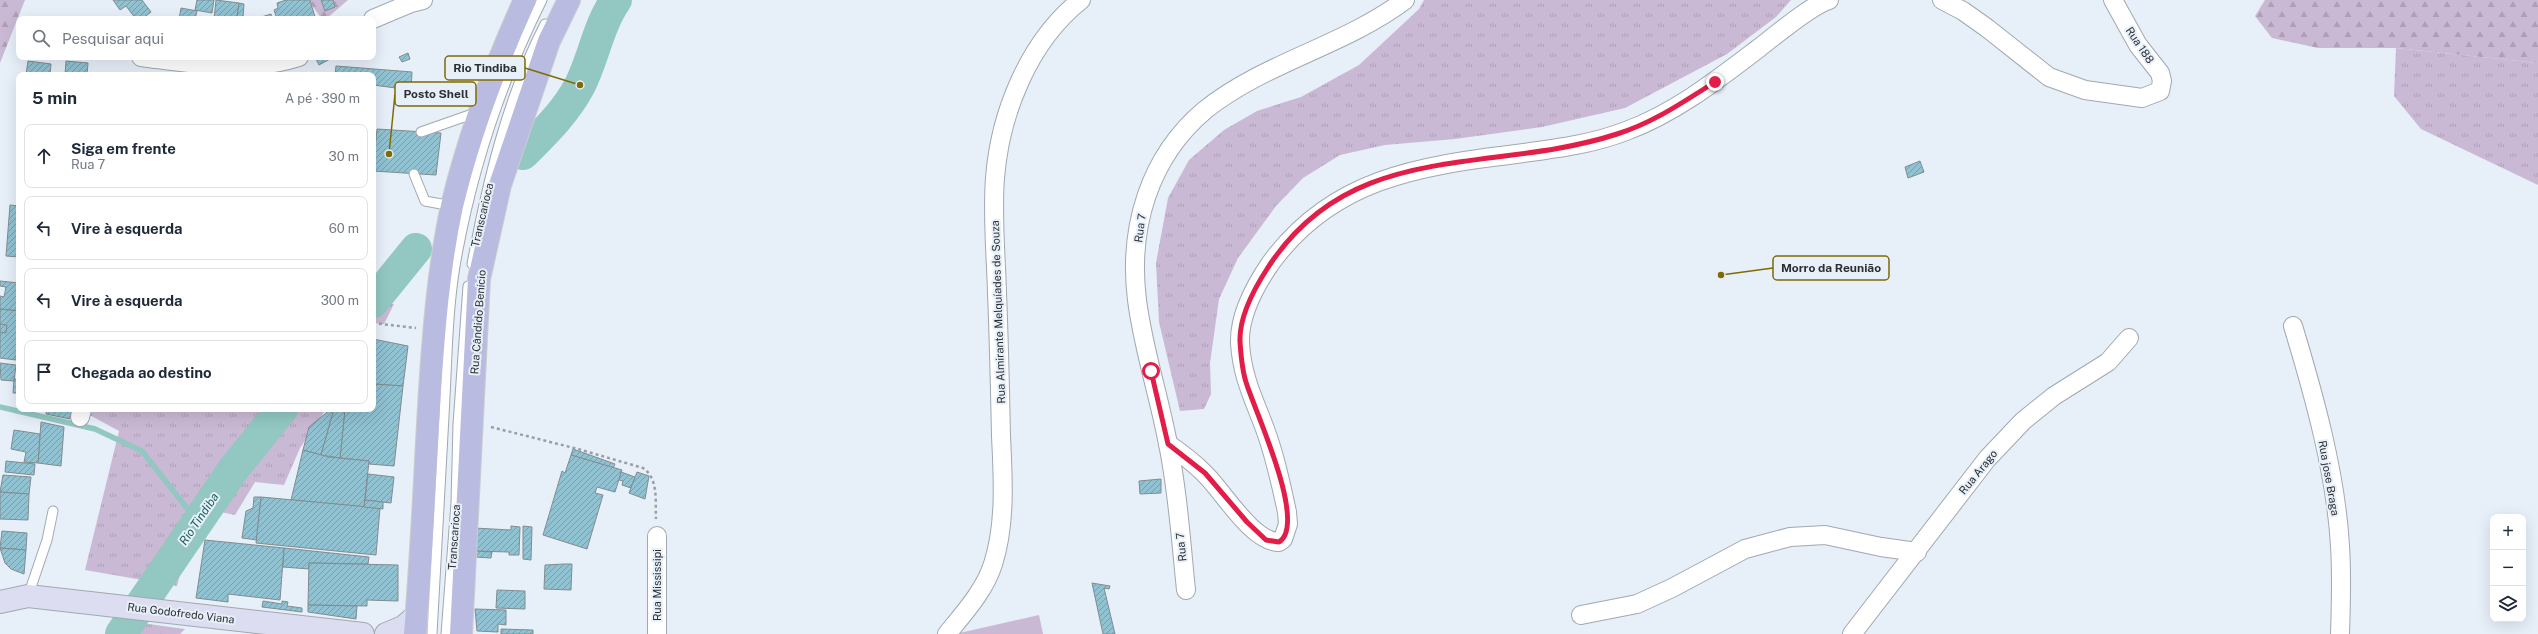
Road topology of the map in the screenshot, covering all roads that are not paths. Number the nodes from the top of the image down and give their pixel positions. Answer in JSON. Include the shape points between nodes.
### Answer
{"nodes":[{"id":1,"x":423,"y":0,"type":"edge"},
{"id":2,"x":525,"y":0,"type":"edge"},
{"id":3,"x":542,"y":0,"type":"edge"},
{"id":4,"x":569,"y":0,"type":"edge"},
{"id":5,"x":1081,"y":0,"type":"edge"},
{"id":6,"x":1405,"y":0,"type":"edge"},
{"id":7,"x":1829,"y":0,"type":"edge"},
{"id":8,"x":1942,"y":0,"type":"edge"},
{"id":9,"x":2113,"y":0,"type":"edge"},
{"id":10,"x":551,"y":13,"type":"dead end"},
{"id":11,"x":376,"y":18,"type":"edge"},
{"id":12,"x":155,"y":60,"type":"edge"},
{"id":13,"x":287,"y":60,"type":"edge"},
{"id":14,"x":203,"y":70,"type":"edge"},
{"id":15,"x":481,"y":111,"type":"junction"},
{"id":16,"x":421,"y":132,"type":"dead end"},
{"id":17,"x":414,"y":174,"type":"dead end"},
{"id":18,"x":452,"y":206,"type":"junction"},
{"id":19,"x":2293,"y":326,"type":"dead end"},
{"id":20,"x":2129,"y":338,"type":"dead end"},
{"id":21,"x":1168,"y":444,"type":"junction"},
{"id":22,"x":53,"y":511,"type":"dead end"},
{"id":23,"x":657,"y":536,"type":"road end"},
{"id":24,"x":1917,"y":552,"type":"junction"},
{"id":25,"x":1186,"y":590,"type":"dead end"},
{"id":26,"x":28,"y":596,"type":"junction"},
{"id":27,"x":0,"y":602,"type":"edge"},
{"id":28,"x":1581,"y":615,"type":"dead end"},
{"id":29,"x":416,"y":624,"type":"edge"},
{"id":30,"x":267,"y":629,"type":"edge"},
{"id":31,"x":363,"y":634,"type":"edge"},
{"id":32,"x":386,"y":634,"type":"edge"},
{"id":33,"x":432,"y":634,"type":"edge"},
{"id":34,"x":446,"y":634,"type":"edge"},
{"id":35,"x":461,"y":634,"type":"edge"},
{"id":36,"x":657,"y":634,"type":"edge"},
{"id":37,"x":947,"y":634,"type":"edge"},
{"id":38,"x":1852,"y":634,"type":"edge"},
{"id":39,"x":2340,"y":634,"type":"edge"}],
"edges":[{"from":1,"to":11,"type":"street"},
{"from":2,"to":15,"type":"main road"},
{"from":3,"to":33,"type":"lane","name":"Transcarioca","via":[[503,89],[481,150],[455,267],[448,342]]},
{"from":4,"to":35,"type":"main road","name":"Rua Cândido Benício","via":[[549,41],[500,185],[480,279]]},
{"from":5,"to":37,"type":"street","name":"Rua Almirante Melquíades de Souza","via":[[1067,11],[1041,42],[1020,82],[1002,129],[995,178],[1002,473],[1000,521],[993,564],[977,596]]},
{"from":6,"to":21,"type":"street","name":"Rua 7","via":[[1382,17],[1235,90],[1205,111],[1172,145],[1152,178],[1139,222],[1137,299]]},
{"from":7,"to":21,"type":"street","via":[[1804,15],[1715,82],[1651,122],[1617,135],[1566,148],[1441,163],[1381,179],[1337,200],[1308,221],[1283,246],[1266,269],[1250,299],[1240,340],[1246,385],[1265,430],[1287,512],[1288,524],[1284,539],[1279,542],[1266,540],[1205,473]]},
{"from":8,"to":9,"type":"street","name":"Rua 188","via":[[1987,28],[2049,76],[2085,90],[2142,98],[2160,91],[2160,73],[2138,46]]},
{"from":10,"to":34,"type":"lane","name":"Transcarioca","via":[[532,53],[496,154],[470,274],[464,325],[456,503]]},
{"from":12,"to":14,"type":"street"},
{"from":13,"to":14,"type":"street","via":[[258,67]]},
{"from":15,"to":16,"type":"lane"},
{"from":15,"to":18,"type":"main road"},
{"from":17,"to":18,"type":"lane","via":[[425,201]]},
{"from":18,"to":29,"type":"main road","via":[[434,330]]},
{"from":19,"to":39,"type":"street","name":"Rua jose Braga","via":[[2309,377],[2332,490],[2340,545]]},
{"from":20,"to":24,"type":"street","name":"Rua Arago","via":[[2108,362],[2054,396],[2023,421],[1987,459]]},
{"from":21,"to":25,"type":"street","name":"Rua 7"},
{"from":22,"to":26,"type":"lane","via":[[47,540]]},
{"from":23,"to":36,"type":"street","name":"Rua Mississipi"},
{"from":24,"to":28,"type":"street","via":[[1825,535],[1790,537],[1746,549],[1637,604]]},
{"from":24,"to":38,"type":"street","name":"Rua Arago"},
{"from":26,"to":27,"type":"main road","name":"Rua Godofredo Viana"},
{"from":26,"to":30,"type":"main road","name":"Rua Godofredo Viana","via":[[119,605]]},
{"from":29,"to":32,"type":"main road"},
{"from":30,"to":31,"type":"main road","name":"Rua Godofredo Viana"}]}
